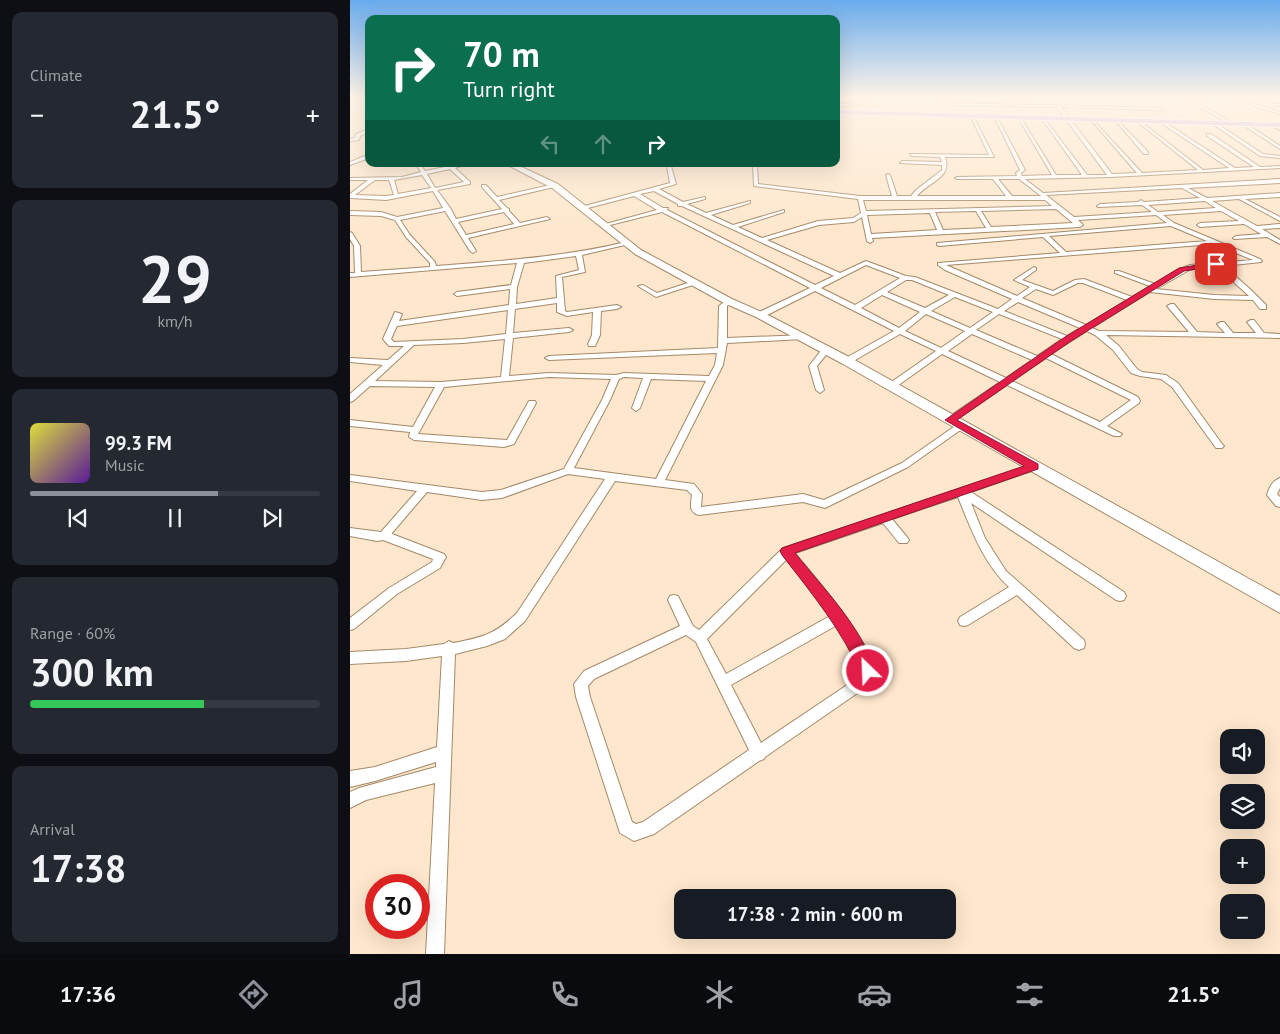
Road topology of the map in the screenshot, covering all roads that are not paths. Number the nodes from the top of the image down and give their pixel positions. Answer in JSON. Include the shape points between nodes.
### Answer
{"nodes":[{"id":1,"x":985,"y":143,"type":"edge"},
{"id":2,"x":1008,"y":143,"type":"edge"},
{"id":3,"x":1035,"y":143,"type":"edge"},
{"id":4,"x":1061,"y":143,"type":"edge"},
{"id":5,"x":1083,"y":143,"type":"edge"},
{"id":6,"x":1111,"y":143,"type":"edge"},
{"id":7,"x":1136,"y":143,"type":"edge"},
{"id":8,"x":1166,"y":143,"type":"edge"},
{"id":9,"x":1193,"y":143,"type":"edge"},
{"id":10,"x":1221,"y":143,"type":"edge"},
{"id":11,"x":1244,"y":143,"type":"edge"},
{"id":12,"x":1146,"y":153,"type":"dead end"},
{"id":13,"x":912,"y":155,"type":"dead end"},
{"id":14,"x":942,"y":156,"type":"junction"},
{"id":15,"x":1265,"y":156,"type":"junction"},
{"id":16,"x":1280,"y":157,"type":"edge"},
{"id":17,"x":365,"y":158,"type":"edge"},
{"id":18,"x":902,"y":162,"type":"dead end"},
{"id":19,"x":351,"y":163,"type":"edge"},
{"id":20,"x":945,"y":164,"type":"junction"},
{"id":21,"x":1280,"y":165,"type":"edge"},
{"id":22,"x":420,"y":167,"type":"edge"},
{"id":23,"x":452,"y":167,"type":"joint"},
{"id":24,"x":516,"y":167,"type":"edge"},
{"id":25,"x":669,"y":167,"type":"edge"},
{"id":26,"x":755,"y":167,"type":"edge"},
{"id":27,"x":1259,"y":168,"type":"junction"},
{"id":28,"x":1233,"y":169,"type":"junction"},
{"id":29,"x":1201,"y":170,"type":"junction"},
{"id":30,"x":1160,"y":172,"type":"junction"},
{"id":31,"x":423,"y":173,"type":"junction"},
{"id":32,"x":1140,"y":174,"type":"junction"},
{"id":33,"x":888,"y":175,"type":"dead end"},
{"id":34,"x":1084,"y":176,"type":"junction"},
{"id":35,"x":1108,"y":176,"type":"junction"},
{"id":36,"x":1020,"y":177,"type":"junction"},
{"id":37,"x":1055,"y":177,"type":"junction"},
{"id":38,"x":957,"y":178,"type":"dead end"},
{"id":39,"x":995,"y":178,"type":"junction"},
{"id":40,"x":350,"y":179,"type":"edge"},
{"id":41,"x":373,"y":179,"type":"junction"},
{"id":42,"x":391,"y":179,"type":"junction"},
{"id":43,"x":1280,"y":181,"type":"edge"},
{"id":44,"x":484,"y":186,"type":"dead end"},
{"id":45,"x":555,"y":186,"type":"junction"},
{"id":46,"x":1183,"y":186,"type":"junction"},
{"id":47,"x":435,"y":189,"type":"junction"},
{"id":48,"x":655,"y":189,"type":"junction"},
{"id":49,"x":1124,"y":190,"type":"junction"},
{"id":50,"x":635,"y":194,"type":"junction"},
{"id":51,"x":399,"y":196,"type":"junction"},
{"id":52,"x":1045,"y":196,"type":"junction"},
{"id":53,"x":1272,"y":196,"type":"junction"},
{"id":54,"x":1280,"y":196,"type":"edge"},
{"id":55,"x":703,"y":198,"type":"dead end"},
{"id":56,"x":860,"y":198,"type":"junction"},
{"id":57,"x":896,"y":198,"type":"junction"},
{"id":58,"x":1241,"y":198,"type":"junction"},
{"id":59,"x":497,"y":199,"type":"junction"},
{"id":60,"x":912,"y":199,"type":"junction"},
{"id":61,"x":1012,"y":199,"type":"junction"},
{"id":62,"x":1205,"y":200,"type":"junction"},
{"id":63,"x":1280,"y":200,"type":"edge"},
{"id":64,"x":748,"y":202,"type":"dead end"},
{"id":65,"x":1142,"y":203,"type":"junction"},
{"id":66,"x":682,"y":204,"type":"junction"},
{"id":67,"x":1100,"y":206,"type":"dead end"},
{"id":68,"x":584,"y":207,"type":"junction"},
{"id":69,"x":1058,"y":207,"type":"junction"},
{"id":70,"x":448,"y":210,"type":"junction"},
{"id":71,"x":507,"y":210,"type":"junction"},
{"id":72,"x":662,"y":210,"type":"junction"},
{"id":73,"x":978,"y":210,"type":"junction"},
{"id":74,"x":1223,"y":210,"type":"junction"},
{"id":75,"x":782,"y":211,"type":"dead end"},
{"id":76,"x":932,"y":211,"type":"junction"},
{"id":77,"x":350,"y":213,"type":"edge"},
{"id":78,"x":864,"y":213,"type":"junction"},
{"id":79,"x":1156,"y":214,"type":"junction"},
{"id":80,"x":705,"y":215,"type":"junction"},
{"id":81,"x":397,"y":219,"type":"junction"},
{"id":82,"x":547,"y":219,"type":"dead end"},
{"id":83,"x":1280,"y":219,"type":"edge"},
{"id":84,"x":455,"y":221,"type":"junction"},
{"id":85,"x":1077,"y":222,"type":"junction"},
{"id":86,"x":1244,"y":222,"type":"junction"},
{"id":87,"x":1172,"y":224,"type":"junction"},
{"id":88,"x":518,"y":225,"type":"junction"},
{"id":89,"x":1200,"y":225,"type":"dead end"},
{"id":90,"x":604,"y":226,"type":"junction"},
{"id":91,"x":1280,"y":226,"type":"edge"},
{"id":92,"x":732,"y":227,"type":"junction"},
{"id":93,"x":1256,"y":228,"type":"junction"},
{"id":94,"x":990,"y":230,"type":"junction"},
{"id":95,"x":940,"y":231,"type":"junction"},
{"id":96,"x":1089,"y":232,"type":"junction"},
{"id":97,"x":1044,"y":235,"type":"junction"},
{"id":98,"x":1267,"y":235,"type":"junction"},
{"id":99,"x":351,"y":236,"type":"edge"},
{"id":100,"x":465,"y":237,"type":"junction"},
{"id":101,"x":1236,"y":238,"type":"dead end"},
{"id":102,"x":762,"y":240,"type":"junction"},
{"id":103,"x":1215,"y":242,"type":"junction"},
{"id":104,"x":1280,"y":242,"type":"edge"},
{"id":105,"x":626,"y":244,"type":"junction"},
{"id":106,"x":939,"y":244,"type":"dead end"},
{"id":107,"x":473,"y":251,"type":"dead end"},
{"id":108,"x":579,"y":254,"type":"junction"},
{"id":109,"x":1065,"y":254,"type":"junction"},
{"id":110,"x":521,"y":261,"type":"junction"},
{"id":111,"x":1216,"y":264,"type":"junction"},
{"id":112,"x":433,"y":268,"type":"junction"},
{"id":113,"x":1034,"y":269,"type":"dead end"},
{"id":114,"x":1117,"y":272,"type":"dead end"},
{"id":115,"x":358,"y":274,"type":"junction"},
{"id":116,"x":350,"y":275,"type":"edge"},
{"id":117,"x":840,"y":276,"type":"junction"},
{"id":118,"x":905,"y":278,"type":"junction"},
{"id":119,"x":694,"y":283,"type":"junction"},
{"id":120,"x":641,"y":286,"type":"dead end"},
{"id":121,"x":514,"y":287,"type":"junction"},
{"id":122,"x":1034,"y":287,"type":"junction"},
{"id":123,"x":818,"y":288,"type":"junction"},
{"id":124,"x":1152,"y":288,"type":"junction"},
{"id":125,"x":884,"y":293,"type":"junction"},
{"id":126,"x":457,"y":294,"type":"dead end"},
{"id":127,"x":956,"y":294,"type":"junction"},
{"id":128,"x":1016,"y":298,"type":"junction"},
{"id":129,"x":1255,"y":298,"type":"junction"},
{"id":130,"x":560,"y":300,"type":"junction"},
{"id":131,"x":1132,"y":300,"type":"junction"},
{"id":132,"x":728,"y":302,"type":"junction"},
{"id":133,"x":1170,"y":306,"type":"dead end"},
{"id":134,"x":512,"y":307,"type":"junction"},
{"id":135,"x":617,"y":307,"type":"dead end"},
{"id":136,"x":1263,"y":307,"type":"dead end"},
{"id":137,"x":856,"y":308,"type":"junction"},
{"id":138,"x":597,"y":310,"type":"junction"},
{"id":139,"x":998,"y":311,"type":"junction"},
{"id":140,"x":926,"y":312,"type":"junction"},
{"id":141,"x":398,"y":314,"type":"dead end"},
{"id":142,"x":760,"y":315,"type":"junction"},
{"id":143,"x":1251,"y":322,"type":"dead end"},
{"id":144,"x":393,"y":324,"type":"junction"},
{"id":145,"x":1222,"y":324,"type":"dead end"},
{"id":146,"x":1086,"y":329,"type":"junction"},
{"id":147,"x":569,"y":330,"type":"dead end"},
{"id":148,"x":970,"y":330,"type":"junction"},
{"id":149,"x":900,"y":331,"type":"junction"},
{"id":150,"x":1098,"y":333,"type":"junction"},
{"id":151,"x":1195,"y":335,"type":"junction"},
{"id":152,"x":1231,"y":335,"type":"junction"},
{"id":153,"x":1261,"y":335,"type":"junction"},
{"id":154,"x":509,"y":336,"type":"junction"},
{"id":155,"x":1280,"y":336,"type":"edge"},
{"id":156,"x":802,"y":337,"type":"junction"},
{"id":157,"x":1068,"y":339,"type":"junction"},
{"id":158,"x":412,"y":343,"type":"junction"},
{"id":159,"x":592,"y":344,"type":"dead end"},
{"id":160,"x":722,"y":346,"type":"junction"},
{"id":161,"x":826,"y":350,"type":"junction"},
{"id":162,"x":941,"y":351,"type":"junction"},
{"id":163,"x":549,"y":358,"type":"dead end"},
{"id":164,"x":1042,"y":358,"type":"junction"},
{"id":165,"x":350,"y":360,"type":"edge"},
{"id":166,"x":847,"y":361,"type":"junction"},
{"id":167,"x":390,"y":363,"type":"junction"},
{"id":168,"x":648,"y":376,"type":"junction"},
{"id":169,"x":616,"y":377,"type":"junction"},
{"id":170,"x":504,"y":379,"type":"junction"},
{"id":171,"x":712,"y":379,"type":"junction"},
{"id":172,"x":1006,"y":381,"type":"junction"},
{"id":173,"x":368,"y":383,"type":"junction"},
{"id":174,"x":441,"y":384,"type":"junction"},
{"id":175,"x":890,"y":387,"type":"junction"},
{"id":176,"x":350,"y":389,"type":"edge"},
{"id":177,"x":360,"y":390,"type":"junction"},
{"id":178,"x":820,"y":390,"type":"dead end"},
{"id":179,"x":350,"y":399,"type":"edge"},
{"id":180,"x":532,"y":403,"type":"dead end"},
{"id":181,"x":636,"y":408,"type":"dead end"},
{"id":182,"x":350,"y":423,"type":"edge"},
{"id":183,"x":955,"y":423,"type":"junction"},
{"id":184,"x":1101,"y":426,"type":"junction"},
{"id":185,"x":416,"y":430,"type":"junction"},
{"id":186,"x":1117,"y":434,"type":"dead end"},
{"id":187,"x":1219,"y":446,"type":"dead end"},
{"id":188,"x":1034,"y":467,"type":"junction"},
{"id":189,"x":568,"y":471,"type":"junction"},
{"id":190,"x":612,"y":477,"type":"junction"},
{"id":191,"x":350,"y":478,"type":"edge"},
{"id":192,"x":659,"y":482,"type":"junction"},
{"id":193,"x":1280,"y":482,"type":"edge"},
{"id":194,"x":424,"y":489,"type":"junction"},
{"id":195,"x":961,"y":491,"type":"junction"},
{"id":196,"x":1280,"y":504,"type":"edge"},
{"id":197,"x":885,"y":518,"type":"junction"},
{"id":198,"x":350,"y":532,"type":"edge"},
{"id":199,"x":386,"y":535,"type":"junction"},
{"id":200,"x":903,"y":540,"type":"dead end"},
{"id":201,"x":786,"y":551,"type":"junction"},
{"id":202,"x":1016,"y":589,"type":"junction"},
{"id":203,"x":1120,"y":596,"type":"dead end"},
{"id":204,"x":674,"y":600,"type":"dead end"},
{"id":205,"x":1280,"y":605,"type":"edge"},
{"id":206,"x":839,"y":618,"type":"junction"},
{"id":207,"x":964,"y":621,"type":"dead end"},
{"id":208,"x":350,"y":625,"type":"edge"},
{"id":209,"x":688,"y":628,"type":"junction"},
{"id":210,"x":700,"y":638,"type":"junction"},
{"id":211,"x":1079,"y":644,"type":"dead end"},
{"id":212,"x":450,"y":648,"type":"junction"},
{"id":213,"x":350,"y":658,"type":"edge"},
{"id":214,"x":723,"y":683,"type":"junction"},
{"id":215,"x":445,"y":752,"type":"junction"},
{"id":216,"x":759,"y":754,"type":"junction"},
{"id":217,"x":444,"y":773,"type":"junction"},
{"id":218,"x":350,"y":779,"type":"edge"},
{"id":219,"x":350,"y":800,"type":"edge"},
{"id":220,"x":435,"y":954,"type":"edge"}],
"edges":[{"from":1,"to":14,"type":"street","via":[[992,156]]},
{"from":2,"to":36,"type":"street","via":[[1023,170],[1018,173]]},
{"from":3,"to":37,"type":"street"},
{"from":4,"to":34,"type":"street"},
{"from":5,"to":35,"type":"street"},
{"from":6,"to":32,"type":"street"},
{"from":7,"to":12,"type":"street"},
{"from":8,"to":29,"type":"street"},
{"from":9,"to":28,"type":"street"},
{"from":10,"to":27,"type":"street"},
{"from":11,"to":15,"type":"street"},
{"from":13,"to":14,"type":"street"},
{"from":14,"to":20,"type":"street"},
{"from":15,"to":16,"type":"street"},
{"from":15,"to":21,"type":"street"},
{"from":17,"to":19,"type":"street"},
{"from":18,"to":20,"type":"street"},
{"from":20,"to":60,"type":"street","via":[[944,171]]},
{"from":21,"to":27,"type":"street"},
{"from":22,"to":31,"type":"street"},
{"from":23,"to":31,"type":"street"},
{"from":23,"to":47,"type":"street","via":[[468,183]]},
{"from":24,"to":45,"type":"main road"},
{"from":25,"to":48,"type":"street","via":[[673,184]]},
{"from":26,"to":56,"type":"street","via":[[756,185]]},
{"from":27,"to":28,"type":"street"},
{"from":28,"to":29,"type":"street"},
{"from":29,"to":30,"type":"street"},
{"from":30,"to":32,"type":"street"},
{"from":30,"to":46,"type":"street"},
{"from":31,"to":42,"type":"street"},
{"from":31,"to":47,"type":"street"},
{"from":32,"to":35,"type":"street"},
{"from":33,"to":57,"type":"street"},
{"from":34,"to":35,"type":"street"},
{"from":34,"to":37,"type":"street"},
{"from":35,"to":49,"type":"street"},
{"from":36,"to":37,"type":"street"},
{"from":36,"to":39,"type":"street"},
{"from":36,"to":52,"type":"street"},
{"from":38,"to":39,"type":"street"},
{"from":39,"to":61,"type":"street"},
{"from":40,"to":41,"type":"street"},
{"from":41,"to":42,"type":"street"},
{"from":41,"to":51,"type":"street","via":[[350,196]]},
{"from":42,"to":51,"type":"street"},
{"from":43,"to":46,"type":"street"},
{"from":44,"to":59,"type":"street"},
{"from":45,"to":59,"type":"street"},
{"from":45,"to":68,"type":"main road"},
{"from":46,"to":49,"type":"street"},
{"from":46,"to":62,"type":"street"},
{"from":47,"to":51,"type":"street"},
{"from":47,"to":70,"type":"street"},
{"from":48,"to":50,"type":"street"},
{"from":48,"to":66,"type":"street"},
{"from":49,"to":52,"type":"street"},
{"from":49,"to":65,"type":"street"},
{"from":50,"to":68,"type":"street"},
{"from":50,"to":72,"type":"street"},
{"from":52,"to":61,"type":"street"},
{"from":52,"to":69,"type":"street"},
{"from":53,"to":54,"type":"street"},
{"from":53,"to":58,"type":"street"},
{"from":53,"to":63,"type":"street"},
{"from":55,"to":66,"type":"street"},
{"from":56,"to":57,"type":"street"},
{"from":56,"to":78,"type":"street"},
{"from":57,"to":60,"type":"street"},
{"from":58,"to":62,"type":"street"},
{"from":58,"to":83,"type":"street"},
{"from":59,"to":71,"type":"street"},
{"from":60,"to":61,"type":"street"},
{"from":62,"to":65,"type":"street"},
{"from":62,"to":74,"type":"street"},
{"from":64,"to":80,"type":"street"},
{"from":65,"to":67,"type":"street"},
{"from":65,"to":79,"type":"street"},
{"from":66,"to":72,"type":"street"},
{"from":66,"to":80,"type":"street"},
{"from":68,"to":90,"type":"main road"},
{"from":69,"to":73,"type":"street"},
{"from":69,"to":85,"type":"street"},
{"from":70,"to":81,"type":"street"},
{"from":70,"to":84,"type":"street"},
{"from":71,"to":84,"type":"street"},
{"from":71,"to":88,"type":"street"},
{"from":72,"to":90,"type":"street"},
{"from":72,"to":123,"type":"street"},
{"from":73,"to":76,"type":"street"},
{"from":73,"to":94,"type":"street"},
{"from":74,"to":79,"type":"street"},
{"from":74,"to":86,"type":"street"},
{"from":75,"to":92,"type":"street"},
{"from":76,"to":78,"type":"street"},
{"from":76,"to":95,"type":"street"},
{"from":77,"to":81,"type":"street","via":[[381,214]]},
{"from":78,"to":95,"type":"street","via":[[869,238]]},
{"from":78,"to":102,"type":"street","via":[[854,220],[818,223]]},
{"from":79,"to":85,"type":"street"},
{"from":79,"to":87,"type":"street"},
{"from":80,"to":92,"type":"street"},
{"from":81,"to":112,"type":"street","via":[[433,263]]},
{"from":82,"to":88,"type":"street"},
{"from":84,"to":100,"type":"street"},
{"from":85,"to":94,"type":"street"},
{"from":85,"to":96,"type":"street"},
{"from":86,"to":89,"type":"street"},
{"from":86,"to":93,"type":"street"},
{"from":87,"to":96,"type":"street"},
{"from":87,"to":103,"type":"street"},
{"from":88,"to":100,"type":"street"},
{"from":90,"to":105,"type":"main road"},
{"from":91,"to":93,"type":"street"},
{"from":92,"to":102,"type":"street"},
{"from":93,"to":98,"type":"street"},
{"from":94,"to":95,"type":"street"},
{"from":96,"to":97,"type":"street"},
{"from":97,"to":106,"type":"street"},
{"from":97,"to":109,"type":"street"},
{"from":98,"to":101,"type":"street"},
{"from":98,"to":104,"type":"street"},
{"from":99,"to":115,"type":"street","via":[[358,252]]},
{"from":100,"to":107,"type":"street"},
{"from":102,"to":117,"type":"street"},
{"from":103,"to":109,"type":"street"},
{"from":103,"to":111,"type":"street","via":[[1259,261]]},
{"from":105,"to":108,"type":"street"},
{"from":105,"to":119,"type":"main road"},
{"from":108,"to":110,"type":"street"},
{"from":108,"to":130,"type":"street","via":[[583,271],[559,276]]},
{"from":109,"to":128,"type":"street","via":[[940,264]]},
{"from":110,"to":112,"type":"street"},
{"from":110,"to":121,"type":"street"},
{"from":111,"to":124,"type":"street","via":[[1182,270]]},
{"from":111,"to":129,"type":"street"},
{"from":112,"to":115,"type":"street"},
{"from":113,"to":122,"type":"street","via":[[1016,280]]},
{"from":114,"to":124,"type":"street"},
{"from":115,"to":116,"type":"street"},
{"from":117,"to":118,"type":"street","via":[[866,263]]},
{"from":117,"to":123,"type":"street"},
{"from":118,"to":125,"type":"street"},
{"from":118,"to":127,"type":"street"},
{"from":119,"to":120,"type":"street","via":[[656,295]]},
{"from":119,"to":132,"type":"main road"},
{"from":121,"to":126,"type":"street"},
{"from":121,"to":134,"type":"street"},
{"from":122,"to":128,"type":"street"},
{"from":122,"to":131,"type":"street","via":[[1056,293],[1077,281],[1084,281]]},
{"from":123,"to":137,"type":"street"},
{"from":123,"to":142,"type":"street"},
{"from":124,"to":129,"type":"street","via":[[1214,297]]},
{"from":124,"to":131,"type":"street"},
{"from":125,"to":137,"type":"street"},
{"from":125,"to":140,"type":"street"},
{"from":127,"to":139,"type":"street"},
{"from":127,"to":140,"type":"street"},
{"from":128,"to":139,"type":"street"},
{"from":128,"to":146,"type":"street"},
{"from":129,"to":136,"type":"street"},
{"from":130,"to":134,"type":"street"},
{"from":130,"to":138,"type":"street","via":[[560,312],[563,314]]},
{"from":131,"to":146,"type":"street"},
{"from":132,"to":142,"type":"main road"},
{"from":132,"to":160,"type":"street","via":[[723,306]]},
{"from":133,"to":151,"type":"street"},
{"from":134,"to":144,"type":"street"},
{"from":134,"to":154,"type":"street"},
{"from":135,"to":138,"type":"street"},
{"from":137,"to":149,"type":"street"},
{"from":138,"to":159,"type":"street","via":[[596,335]]},
{"from":139,"to":148,"type":"street"},
{"from":139,"to":157,"type":"street"},
{"from":140,"to":148,"type":"street"},
{"from":140,"to":149,"type":"street"},
{"from":141,"to":144,"type":"street"},
{"from":142,"to":156,"type":"main road"},
{"from":143,"to":153,"type":"street"},
{"from":144,"to":158,"type":"street","via":[[388,342]]},
{"from":145,"to":152,"type":"street"},
{"from":146,"to":150,"type":"street"},
{"from":146,"to":157,"type":"street"},
{"from":147,"to":154,"type":"street"},
{"from":148,"to":162,"type":"street"},
{"from":148,"to":164,"type":"street"},
{"from":149,"to":162,"type":"street"},
{"from":149,"to":166,"type":"street"},
{"from":150,"to":151,"type":"street"},
{"from":150,"to":187,"type":"street","via":[[1116,348],[1134,371],[1164,377],[1175,385]]},
{"from":151,"to":152,"type":"street"},
{"from":152,"to":153,"type":"street"},
{"from":153,"to":155,"type":"street"},
{"from":154,"to":158,"type":"street"},
{"from":154,"to":170,"type":"street"},
{"from":156,"to":160,"type":"street"},
{"from":156,"to":161,"type":"main road"},
{"from":157,"to":164,"type":"street"},
{"from":158,"to":167,"type":"street"},
{"from":160,"to":163,"type":"street"},
{"from":160,"to":171,"type":"street","via":[[719,365]]},
{"from":161,"to":166,"type":"main road"},
{"from":161,"to":178,"type":"street","via":[[813,366]]},
{"from":162,"to":172,"type":"street"},
{"from":162,"to":175,"type":"street"},
{"from":164,"to":172,"type":"street"},
{"from":164,"to":184,"type":"street","via":[[1135,399]]},
{"from":165,"to":167,"type":"street"},
{"from":166,"to":175,"type":"main road"},
{"from":167,"to":173,"type":"street"},
{"from":168,"to":169,"type":"street"},
{"from":168,"to":171,"type":"street"},
{"from":168,"to":181,"type":"street"},
{"from":169,"to":170,"type":"street","via":[[549,375]]},
{"from":169,"to":189,"type":"street"},
{"from":170,"to":174,"type":"street"},
{"from":171,"to":192,"type":"street"},
{"from":172,"to":183,"type":"street"},
{"from":172,"to":184,"type":"street"},
{"from":173,"to":174,"type":"street"},
{"from":173,"to":177,"type":"street"},
{"from":174,"to":185,"type":"street"},
{"from":175,"to":183,"type":"main road"},
{"from":176,"to":177,"type":"street"},
{"from":177,"to":179,"type":"street"},
{"from":180,"to":185,"type":"street","via":[[514,438],[504,444],[414,437]]},
{"from":182,"to":185,"type":"street"},
{"from":183,"to":188,"type":"main road"},
{"from":183,"to":192,"type":"street","via":[[905,465],[825,504],[803,498],[699,511],[696,509],[697,494],[690,487]]},
{"from":184,"to":186,"type":"street"},
{"from":188,"to":195,"type":"street"},
{"from":188,"to":205,"type":"main road"},
{"from":189,"to":190,"type":"street"},
{"from":189,"to":194,"type":"street","via":[[494,496]]},
{"from":190,"to":192,"type":"street"},
{"from":190,"to":212,"type":"street","via":[[521,617],[502,634],[482,642]]},
{"from":191,"to":194,"type":"street"},
{"from":193,"to":196,"type":"street","via":[[1272,495]]},
{"from":194,"to":199,"type":"street"},
{"from":195,"to":197,"type":"street"},
{"from":195,"to":202,"type":"street","via":[[980,539],[1002,574]]},
{"from":195,"to":203,"type":"street"},
{"from":197,"to":200,"type":"street"},
{"from":197,"to":201,"type":"street"},
{"from":198,"to":199,"type":"street"},
{"from":199,"to":208,"type":"street","via":[[440,557],[436,565],[393,591]]},
{"from":201,"to":206,"type":"street"},
{"from":201,"to":210,"type":"street"},
{"from":202,"to":207,"type":"street"},
{"from":202,"to":211,"type":"street"},
{"from":204,"to":209,"type":"street"},
{"from":206,"to":214,"type":"street"},
{"from":206,"to":216,"type":"street","via":[[864,660],[868,671],[864,681]]},
{"from":209,"to":210,"type":"street"},
{"from":209,"to":216,"type":"street","via":[[589,675],[580,684],[626,827],[634,833],[648,828]]},
{"from":210,"to":214,"type":"street"},
{"from":212,"to":213,"type":"street","via":[[384,658]]},
{"from":212,"to":215,"type":"street"},
{"from":214,"to":216,"type":"street"},
{"from":215,"to":217,"type":"street"},
{"from":215,"to":218,"type":"street"},
{"from":217,"to":219,"type":"street","via":[[364,793]]},
{"from":217,"to":220,"type":"street"}]}
